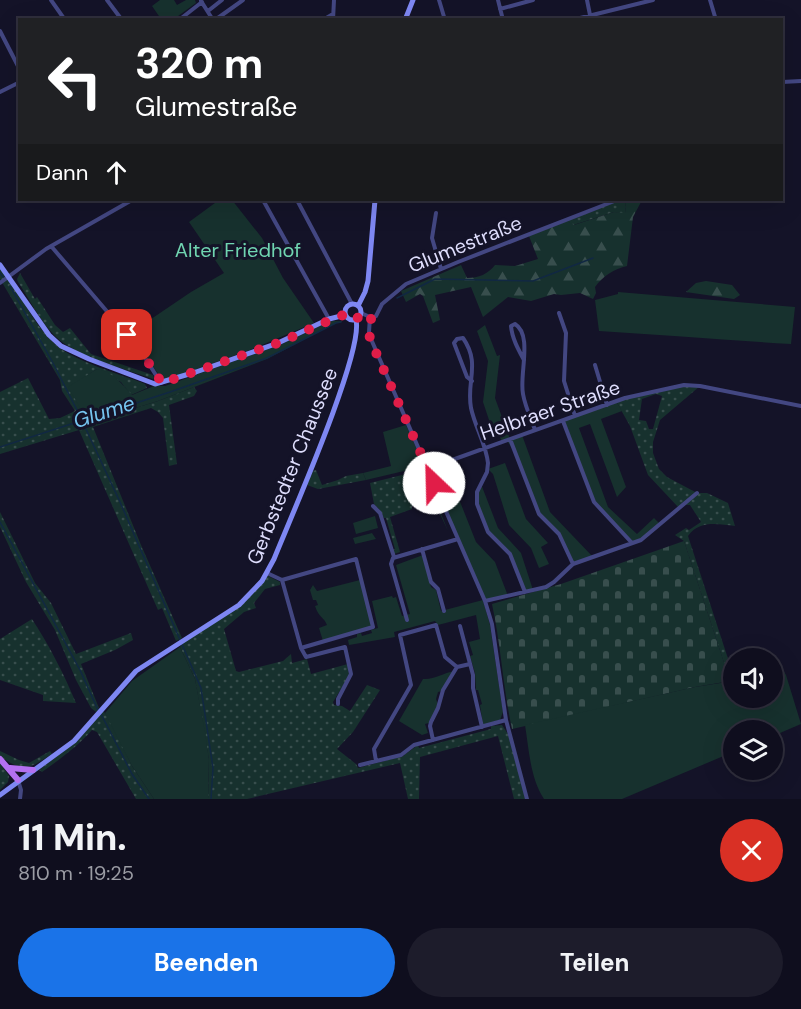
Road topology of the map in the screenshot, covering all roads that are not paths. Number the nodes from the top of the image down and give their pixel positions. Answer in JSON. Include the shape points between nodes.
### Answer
{"nodes":[{"id":1,"x":51,"y":0,"type":"edge"},
{"id":2,"x":107,"y":0,"type":"edge"},
{"id":3,"x":222,"y":0,"type":"edge"},
{"id":4,"x":243,"y":0,"type":"edge"},
{"id":5,"x":334,"y":0,"type":"edge"},
{"id":6,"x":412,"y":0,"type":"edge"},
{"id":7,"x":439,"y":0,"type":"edge"},
{"id":8,"x":498,"y":0,"type":"edge"},
{"id":9,"x":533,"y":0,"type":"edge"},
{"id":10,"x":587,"y":0,"type":"edge"},
{"id":11,"x":652,"y":0,"type":"edge"},
{"id":12,"x":711,"y":0,"type":"edge"},
{"id":13,"x":201,"y":1,"type":"edge"},
{"id":14,"x":500,"y":9,"type":"junction"},
{"id":15,"x":208,"y":11,"type":"junction"},
{"id":16,"x":333,"y":17,"type":"edge"},
{"id":17,"x":591,"y":17,"type":"edge"},
{"id":18,"x":64,"y":18,"type":"edge"},
{"id":19,"x":120,"y":18,"type":"edge"},
{"id":20,"x":181,"y":18,"type":"edge"},
{"id":21,"x":213,"y":18,"type":"edge"},
{"id":22,"x":217,"y":18,"type":"edge"},
{"id":23,"x":406,"y":18,"type":"edge"},
{"id":24,"x":444,"y":18,"type":"edge"},
{"id":25,"x":502,"y":18,"type":"edge"},
{"id":26,"x":716,"y":18,"type":"edge"},
{"id":27,"x":0,"y":31,"type":"edge"},
{"id":28,"x":18,"y":66,"type":"edge"},
{"id":29,"x":801,"y":81,"type":"edge"},
{"id":30,"x":783,"y":82,"type":"edge"},
{"id":31,"x":18,"y":83,"type":"edge"},
{"id":32,"x":0,"y":92,"type":"edge"},
{"id":33,"x":130,"y":201,"type":"edge"},
{"id":34,"x":264,"y":201,"type":"edge"},
{"id":35,"x":298,"y":201,"type":"edge"},
{"id":36,"x":375,"y":201,"type":"edge"},
{"id":37,"x":614,"y":201,"type":"edge"},
{"id":38,"x":436,"y":213,"type":"dead end"},
{"id":39,"x":51,"y":246,"type":"junction"},
{"id":40,"x":0,"y":265,"type":"edge"},
{"id":41,"x":441,"y":269,"type":"junction"},
{"id":42,"x":9,"y":277,"type":"junction"},
{"id":43,"x":1,"y":283,"type":"edge"},
{"id":44,"x":351,"y":304,"type":"junction"},
{"id":45,"x":358,"y":306,"type":"junction"},
{"id":46,"x":361,"y":313,"type":"junction"},
{"id":47,"x":559,"y":313,"type":"dead end"},
{"id":48,"x":345,"y":315,"type":"junction"},
{"id":49,"x":329,"y":319,"type":"junction"},
{"id":50,"x":371,"y":319,"type":"junction"},
{"id":51,"x":356,"y":320,"type":"junction"},
{"id":52,"x":524,"y":360,"type":"junction"},
{"id":53,"x":596,"y":365,"type":"dead end"},
{"id":54,"x":472,"y":381,"type":"junction"},
{"id":55,"x":162,"y":383,"type":"junction"},
{"id":56,"x":608,"y":405,"type":"junction"},
{"id":57,"x":801,"y":406,"type":"edge"},
{"id":58,"x":575,"y":416,"type":"junction"},
{"id":59,"x":563,"y":421,"type":"junction"},
{"id":60,"x":535,"y":430,"type":"junction"},
{"id":61,"x":510,"y":439,"type":"junction"},
{"id":62,"x":485,"y":448,"type":"junction"},
{"id":63,"x":428,"y":469,"type":"junction"},
{"id":64,"x":697,"y":494,"type":"dead end"},
{"id":65,"x":373,"y":506,"type":"dead end"},
{"id":66,"x":458,"y":539,"type":"junction"},
{"id":67,"x":632,"y":543,"type":"junction"},
{"id":68,"x":422,"y":549,"type":"junction"},
{"id":69,"x":393,"y":558,"type":"junction"},
{"id":70,"x":573,"y":564,"type":"junction"},
{"id":71,"x":267,"y":573,"type":"junction"},
{"id":72,"x":282,"y":580,"type":"junction"},
{"id":73,"x":525,"y":592,"type":"junction"},
{"id":74,"x":485,"y":602,"type":"junction"},
{"id":75,"x":444,"y":611,"type":"dead end"},
{"id":76,"x":407,"y":620,"type":"dead end"},
{"id":77,"x":460,"y":626,"type":"dead end"},
{"id":78,"x":301,"y":648,"type":"junction"},
{"id":79,"x":471,"y":664,"type":"junction"},
{"id":80,"x":457,"y":667,"type":"junction"},
{"id":81,"x":338,"y":704,"type":"dead end"},
{"id":82,"x":506,"y":720,"type":"junction"},
{"id":83,"x":482,"y":727,"type":"junction"},
{"id":84,"x":433,"y":740,"type":"junction"},
{"id":85,"x":0,"y":759,"type":"edge"},
{"id":86,"x":376,"y":761,"type":"junction"},
{"id":87,"x":360,"y":765,"type":"dead end"},
{"id":88,"x":9,"y":768,"type":"junction"},
{"id":89,"x":33,"y":770,"type":"junction"},
{"id":90,"x":18,"y":780,"type":"junction"},
{"id":91,"x":0,"y":795,"type":"edge"},
{"id":92,"x":20,"y":799,"type":"edge"},
{"id":93,"x":527,"y":799,"type":"edge"}],
"edges":[{"from":1,"to":18,"type":"street"},
{"from":2,"to":19,"type":"street"},
{"from":3,"to":15,"type":"street"},
{"from":4,"to":22,"type":"street"},
{"from":5,"to":16,"type":"street"},
{"from":6,"to":23,"type":"main road"},
{"from":7,"to":24,"type":"street"},
{"from":8,"to":14,"type":"street"},
{"from":9,"to":14,"type":"street"},
{"from":10,"to":17,"type":"street"},
{"from":11,"to":17,"type":"street"},
{"from":12,"to":26,"type":"street"},
{"from":13,"to":15,"type":"street"},
{"from":13,"to":20,"type":"street"},
{"from":14,"to":25,"type":"street"},
{"from":15,"to":21,"type":"street"},
{"from":27,"to":28,"type":"street"},
{"from":29,"to":30,"type":"street"},
{"from":31,"to":32,"type":"street"},
{"from":33,"to":39,"type":"street"},
{"from":34,"to":49,"type":"street"},
{"from":35,"to":44,"type":"street"},
{"from":36,"to":45,"type":"main road","via":[[368,281]]},
{"from":37,"to":41,"type":"street","name":"Glumestraße"},
{"from":38,"to":41,"type":"street","via":[[432,238]]},
{"from":39,"to":42,"type":"street"},
{"from":39,"to":55,"type":"street","via":[[140,350]]},
{"from":40,"to":42,"type":"main road"},
{"from":41,"to":50,"type":"street","name":"Glumestraße","via":[[397,290]]},
{"from":42,"to":43,"type":"street"},
{"from":42,"to":55,"type":"main road","via":[[49,335],[65,348],[155,384]]},
{"from":44,"to":45,"type":"main road"},
{"from":44,"to":48,"type":"main road"},
{"from":45,"to":46,"type":"main road"},
{"from":46,"to":50,"type":"street"},
{"from":46,"to":51,"type":"main road"},
{"from":47,"to":58,"type":"street","via":[[566,333],[564,381]]},
{"from":48,"to":49,"type":"main road"},
{"from":48,"to":51,"type":"main road"},
{"from":49,"to":55,"type":"main road","via":[[278,343]]},
{"from":50,"to":63,"type":"street","via":[[370,339]]},
{"from":51,"to":71,"type":"main road","name":"Gerbstedter Chaussee","via":[[356,333],[336,403]]},
{"from":52,"to":52,"type":"street","via":[[511,331],[515,324],[524,336]]},
{"from":52,"to":60,"type":"street","via":[[522,392]]},
{"from":53,"to":56,"type":"street"},
{"from":54,"to":54,"type":"street","via":[[467,378],[454,343],[457,339],[463,338],[466,343],[474,366]]},
{"from":54,"to":62,"type":"street","via":[[471,409]]},
{"from":56,"to":57,"type":"street","name":"Helbraer Straße","via":[[684,385]]},
{"from":56,"to":58,"type":"street","name":"Helbraer Straße"},
{"from":58,"to":59,"type":"street","name":"Helbraer Straße"},
{"from":59,"to":60,"type":"street","name":"Helbraer Straße"},
{"from":59,"to":67,"type":"street","via":[[594,502]]},
{"from":60,"to":61,"type":"street","name":"Helbraer Straße"},
{"from":61,"to":62,"type":"street","name":"Helbraer Straße"},
{"from":61,"to":70,"type":"street","via":[[540,514],[560,534]]},
{"from":62,"to":63,"type":"street","name":"Helbraer Straße"},
{"from":62,"to":73,"type":"street","via":[[488,467],[477,492],[477,504],[488,532],[510,554]]},
{"from":63,"to":66,"type":"street"},
{"from":64,"to":67,"type":"street","via":[[661,525]]},
{"from":65,"to":69,"type":"street","via":[[380,513]]},
{"from":66,"to":68,"type":"street"},
{"from":66,"to":74,"type":"street"},
{"from":67,"to":70,"type":"street"},
{"from":68,"to":69,"type":"street"},
{"from":68,"to":75,"type":"street"},
{"from":69,"to":76,"type":"street","via":[[391,564]]},
{"from":70,"to":73,"type":"street","via":[[550,585]]},
{"from":71,"to":72,"type":"street"},
{"from":71,"to":89,"type":"main road","name":"Gerbstedter Chaussee","via":[[239,604],[136,671],[74,741]]},
{"from":72,"to":78,"type":"street"},
{"from":72,"to":78,"type":"street","via":[[356,559],[373,627]]},
{"from":73,"to":74,"type":"street"},
{"from":74,"to":82,"type":"street","via":[[492,624]]},
{"from":77,"to":79,"type":"street"},
{"from":78,"to":81,"type":"street","via":[[306,657],[345,647],[351,674]]},
{"from":79,"to":80,"type":"street"},
{"from":79,"to":83,"type":"street"},
{"from":80,"to":84,"type":"street","via":[[431,722]]},
{"from":80,"to":86,"type":"street","via":[[445,658],[436,625],[400,635],[411,685],[374,749]]},
{"from":82,"to":83,"type":"street"},
{"from":82,"to":93,"type":"street"},
{"from":83,"to":84,"type":"street"},
{"from":84,"to":86,"type":"street","via":[[414,745],[401,755]]},
{"from":85,"to":88,"type":"main road"},
{"from":86,"to":87,"type":"street"},
{"from":88,"to":89,"type":"main road"},
{"from":88,"to":90,"type":"main road"},
{"from":89,"to":90,"type":"main road","name":"Gerbstedter Chaussee"},
{"from":90,"to":91,"type":"main road","name":"Gerbstedter Chaussee"},
{"from":90,"to":92,"type":"street"}]}
